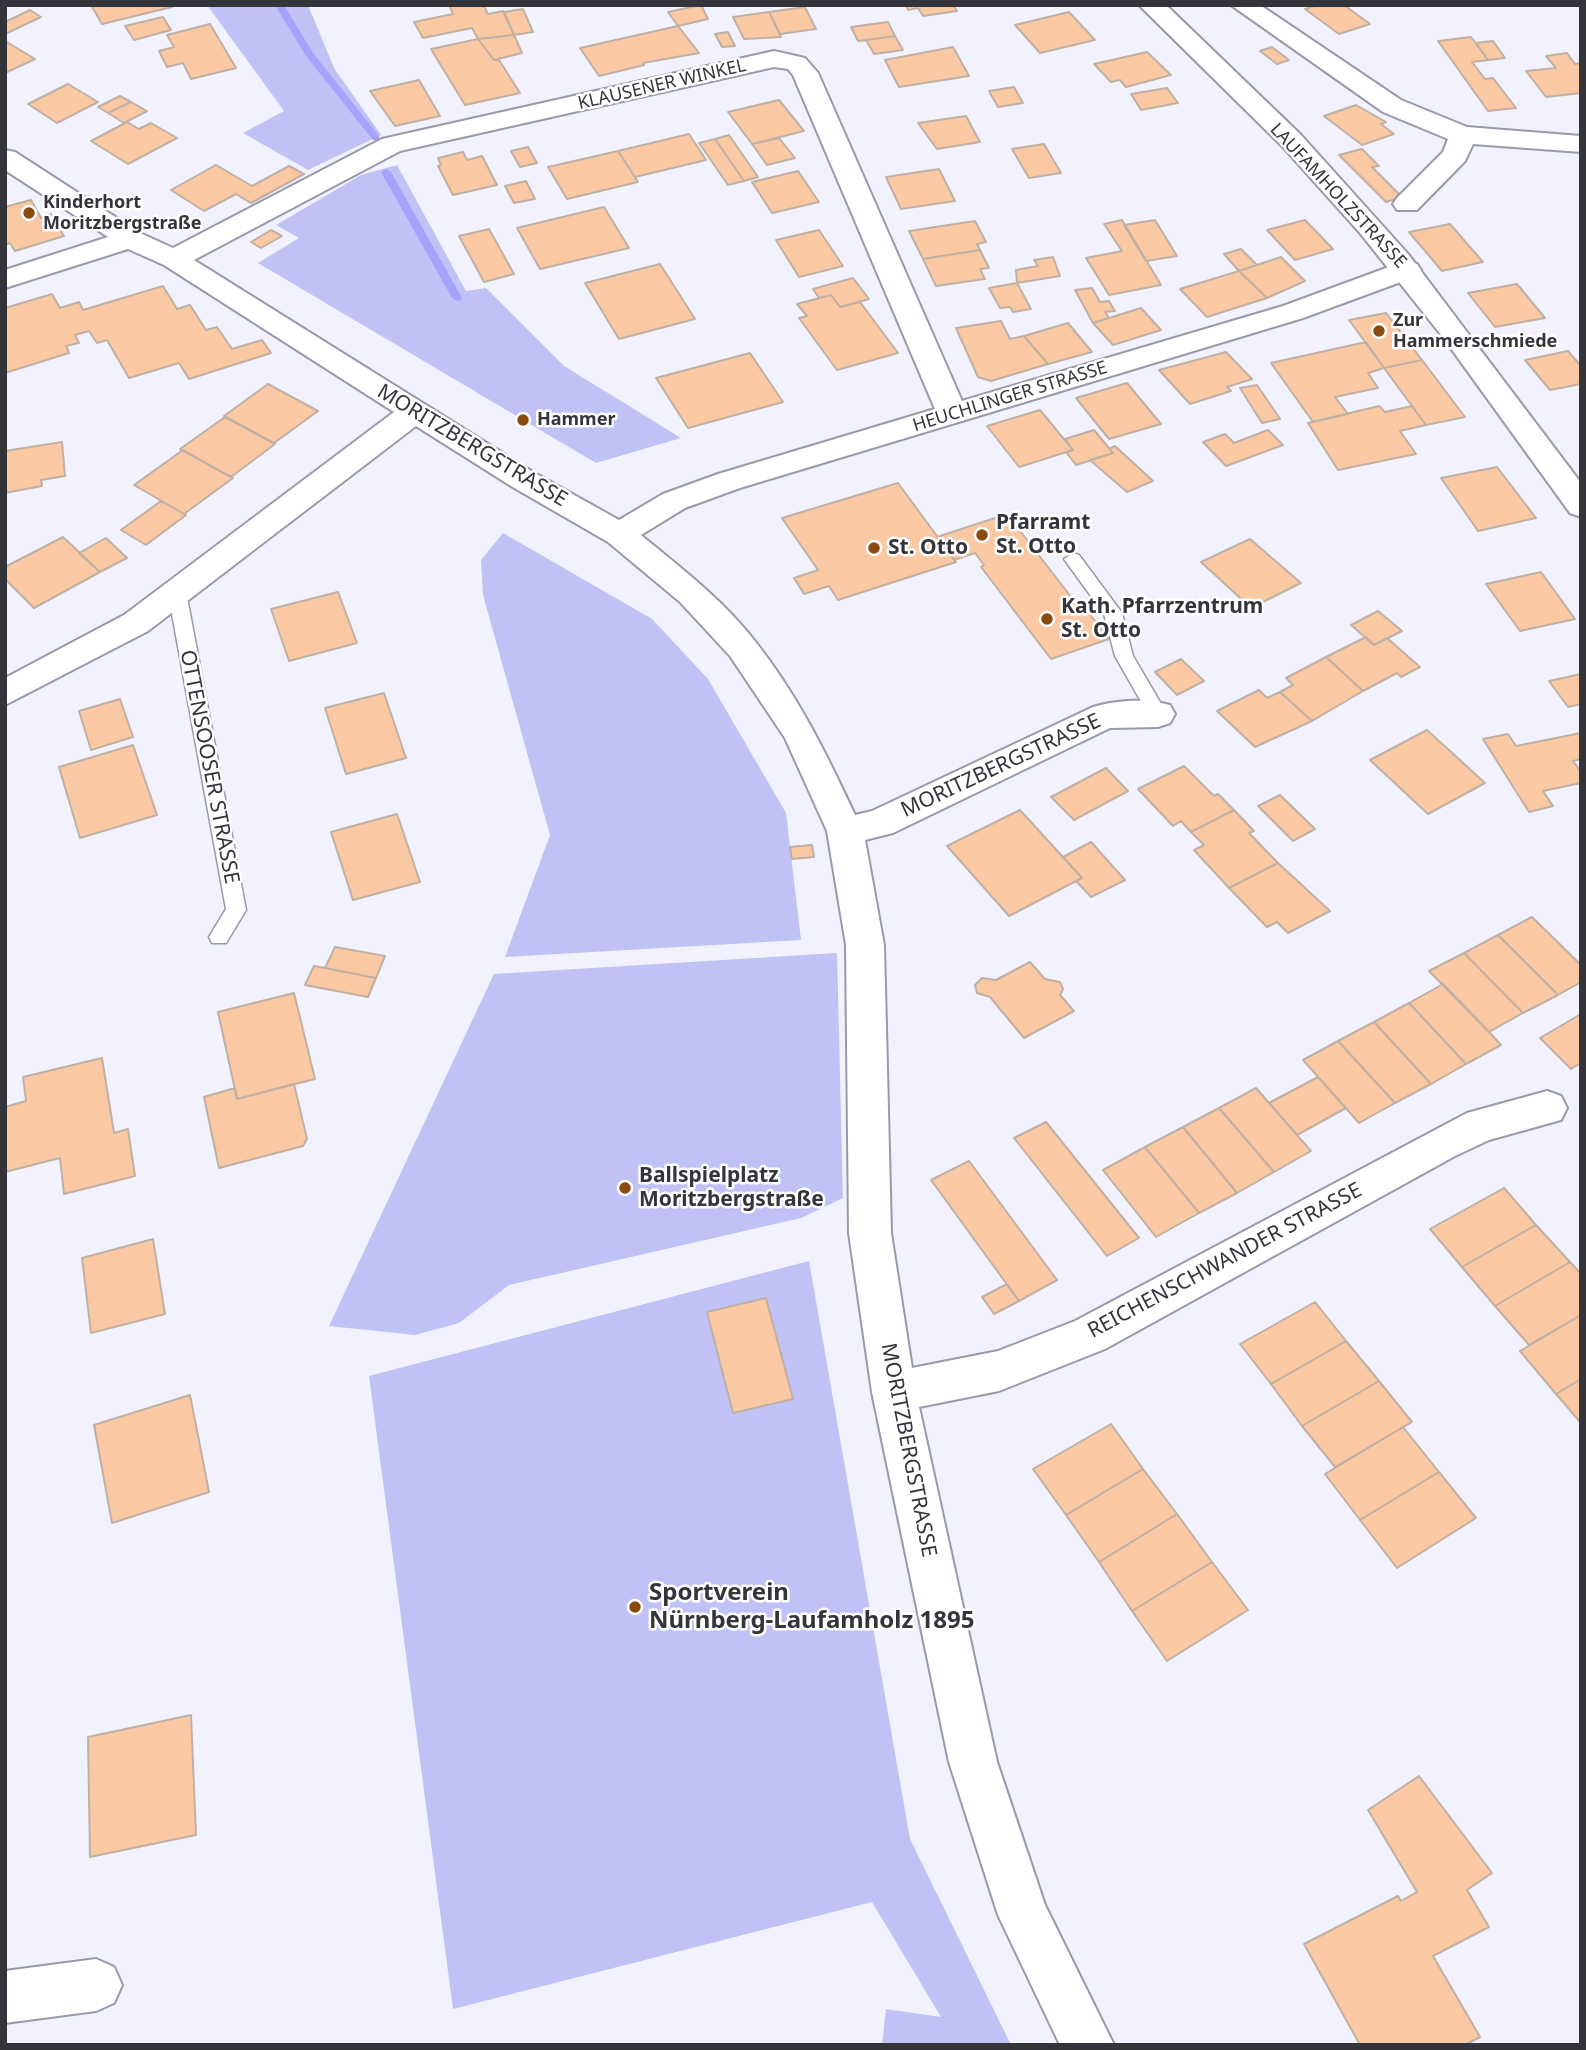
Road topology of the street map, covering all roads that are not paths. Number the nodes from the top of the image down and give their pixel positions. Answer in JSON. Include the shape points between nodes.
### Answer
{"nodes":[{"id":1,"x":1150,"y":5,"type":"edge"},
{"id":2,"x":1242,"y":5,"type":"edge"},
{"id":3,"x":1462,"y":135,"type":"junction"},
{"id":4,"x":1581,"y":144,"type":"edge"},
{"id":5,"x":5,"y":158,"type":"edge"},
{"id":6,"x":1407,"y":204,"type":"dead end"},
{"id":7,"x":130,"y":239,"type":"junction"},
{"id":8,"x":174,"y":258,"type":"junction"},
{"id":9,"x":1407,"y":270,"type":"junction"},
{"id":10,"x":5,"y":279,"type":"edge"},
{"id":11,"x":414,"y":412,"type":"junction"},
{"id":12,"x":952,"y":413,"type":"junction"},
{"id":13,"x":1581,"y":506,"type":"edge"},
{"id":14,"x":619,"y":534,"type":"junction"},
{"id":15,"x":1073,"y":559,"type":"dead end"},
{"id":16,"x":177,"y":592,"type":"junction"},
{"id":17,"x":5,"y":693,"type":"edge"},
{"id":18,"x":1158,"y":714,"type":"joint"},
{"id":19,"x":845,"y":831,"type":"junction"},
{"id":20,"x":219,"y":937,"type":"dead end"},
{"id":21,"x":1547,"y":1108,"type":"dead end"},
{"id":22,"x":894,"y":1392,"type":"junction"},
{"id":23,"x":96,"y":1985,"type":"dead end"},
{"id":24,"x":5,"y":1997,"type":"edge"},
{"id":25,"x":1088,"y":2045,"type":"edge"}],
"edges":[{"from":1,"to":9,"type":"street","name":"LAUFAMHOLZSTRASSE","via":[[1332,184]]},
{"from":2,"to":3,"type":"street","via":[[1392,106]]},
{"from":3,"to":4,"type":"street"},
{"from":3,"to":6,"type":"street","via":[[1456,155]]},
{"from":5,"to":7,"type":"street","name":"MORITZBERGSTRASSE"},
{"from":7,"to":8,"type":"street","name":"MORITZBERGSTRASSE"},
{"from":7,"to":10,"type":"street"},
{"from":8,"to":11,"type":"street","name":"MORITZBERGSTRASSE"},
{"from":8,"to":12,"type":"street","name":"KLAUSENER WINKEL","via":[[391,145],[775,59],[796,63],[805,73]]},
{"from":9,"to":12,"type":"street","name":"HEUCHLINGER STRASSE","via":[[1293,312]]},
{"from":9,"to":13,"type":"street","name":"LAUFAMHOLZSTRASSE"},
{"from":11,"to":14,"type":"street","name":"MORITZBERGSTRASSE"},
{"from":11,"to":16,"type":"street"},
{"from":12,"to":14,"type":"street","name":"HEUCHLINGER STRASSE","via":[[674,500]]},
{"from":14,"to":19,"type":"street","name":"MORITZBERGSTRASSE","via":[[692,594],[742,648],[800,734]]},
{"from":15,"to":18,"type":"lane","via":[[1113,613],[1125,656]]},
{"from":16,"to":17,"type":"street","via":[[136,623]]},
{"from":16,"to":20,"type":"lane","name":"OTTENSOOSER STRASSE","via":[[236,910]]},
{"from":18,"to":19,"type":"street","name":"MORITZBERGSTRASSE","via":[[1105,716],[880,822]]},
{"from":19,"to":22,"type":"street","name":"MORITZBERGSTRASSE","via":[[865,945],[870,1233]]},
{"from":21,"to":22,"type":"street","name":"REICHENSCHWANDER STRASSE","via":[[1481,1125],[1441,1144],[1090,1335],[999,1371]]},
{"from":22,"to":25,"type":"street","name":"MORITZBERGSTRASSE","via":[[972,1762],[1023,1915]]},
{"from":23,"to":24,"type":"street"}]}
